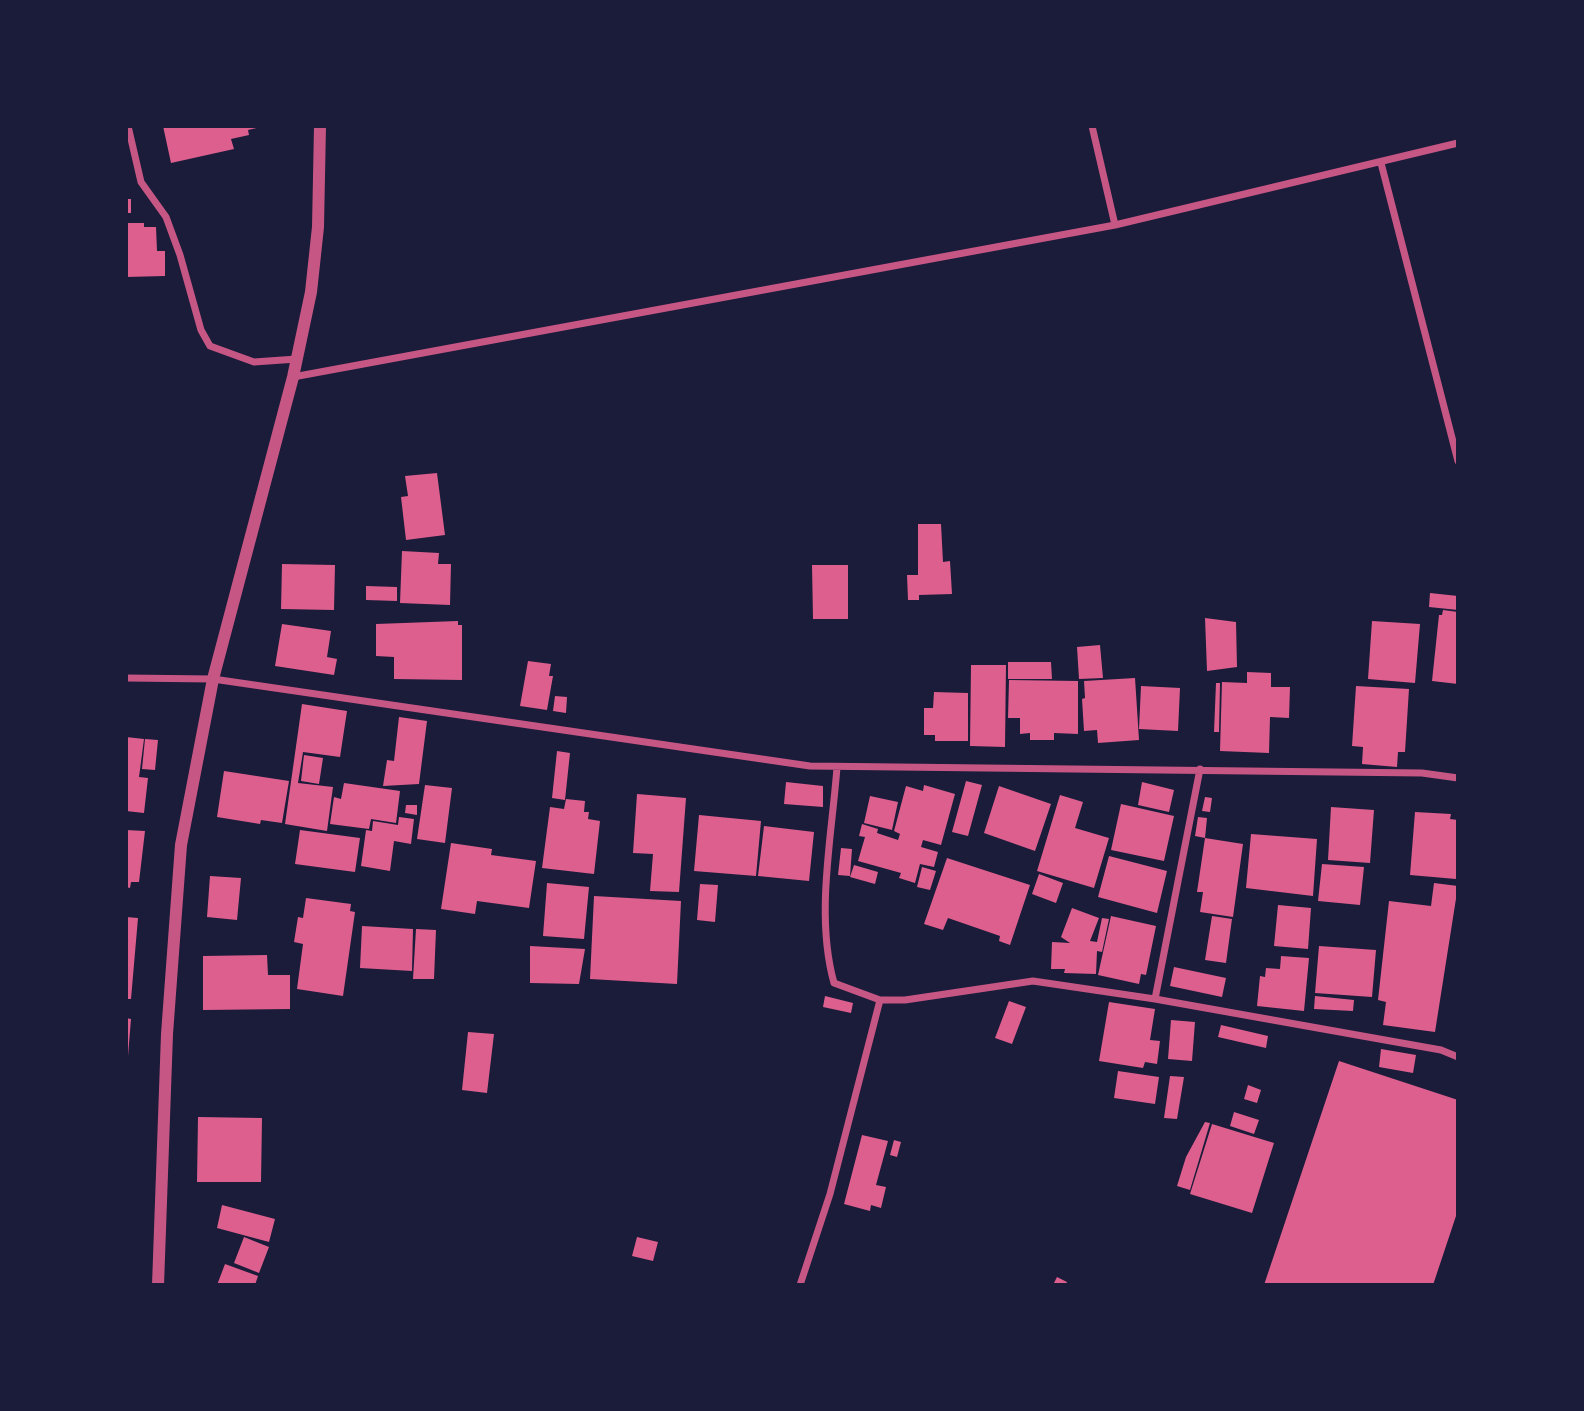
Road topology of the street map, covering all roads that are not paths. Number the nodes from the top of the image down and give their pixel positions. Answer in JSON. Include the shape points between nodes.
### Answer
{"nodes":[{"id":1,"x":128,"y":126,"type":"edge"},
{"id":2,"x":320,"y":126,"type":"edge"},
{"id":3,"x":1092,"y":126,"type":"edge"},
{"id":4,"x":1458,"y":143,"type":"edge"},
{"id":5,"x":1381,"y":163,"type":"junction"},
{"id":6,"x":1115,"y":225,"type":"junction"},
{"id":7,"x":297,"y":359,"type":"junction"},
{"id":8,"x":293,"y":377,"type":"junction"},
{"id":9,"x":1458,"y":461,"type":"edge"},
{"id":10,"x":126,"y":678,"type":"edge"},
{"id":11,"x":213,"y":679,"type":"junction"},
{"id":12,"x":837,"y":767,"type":"junction"},
{"id":13,"x":1200,"y":769,"type":"junction"},
{"id":14,"x":1458,"y":778,"type":"edge"},
{"id":15,"x":1155,"y":999,"type":"junction"},
{"id":16,"x":880,"y":1000,"type":"junction"},
{"id":17,"x":1458,"y":1057,"type":"edge"},
{"id":18,"x":158,"y":1285,"type":"edge"},
{"id":19,"x":800,"y":1285,"type":"edge"}],
"edges":[{"from":1,"to":7,"type":"street","via":[[141,182],[166,217],[209,346],[254,362]]},
{"from":2,"to":7,"type":"street","via":[[318,227]]},
{"from":3,"to":6,"type":"street"},
{"from":4,"to":5,"type":"street"},
{"from":5,"to":6,"type":"street"},
{"from":5,"to":9,"type":"street"},
{"from":6,"to":8,"type":"street"},
{"from":7,"to":8,"type":"street"},
{"from":8,"to":11,"type":"street"},
{"from":10,"to":11,"type":"street"},
{"from":11,"to":12,"type":"street"},
{"from":11,"to":18,"type":"street","via":[[191,786],[174,917]]},
{"from":12,"to":13,"type":"street"},
{"from":12,"to":16,"type":"street","via":[[826,905],[828,964],[834,983]]},
{"from":13,"to":14,"type":"street","via":[[1422,773]]},
{"from":13,"to":15,"type":"street"},
{"from":15,"to":16,"type":"street","via":[[1033,981]]},
{"from":15,"to":17,"type":"street","via":[[1441,1050]]},
{"from":16,"to":19,"type":"street","via":[[830,1194]]}]}
